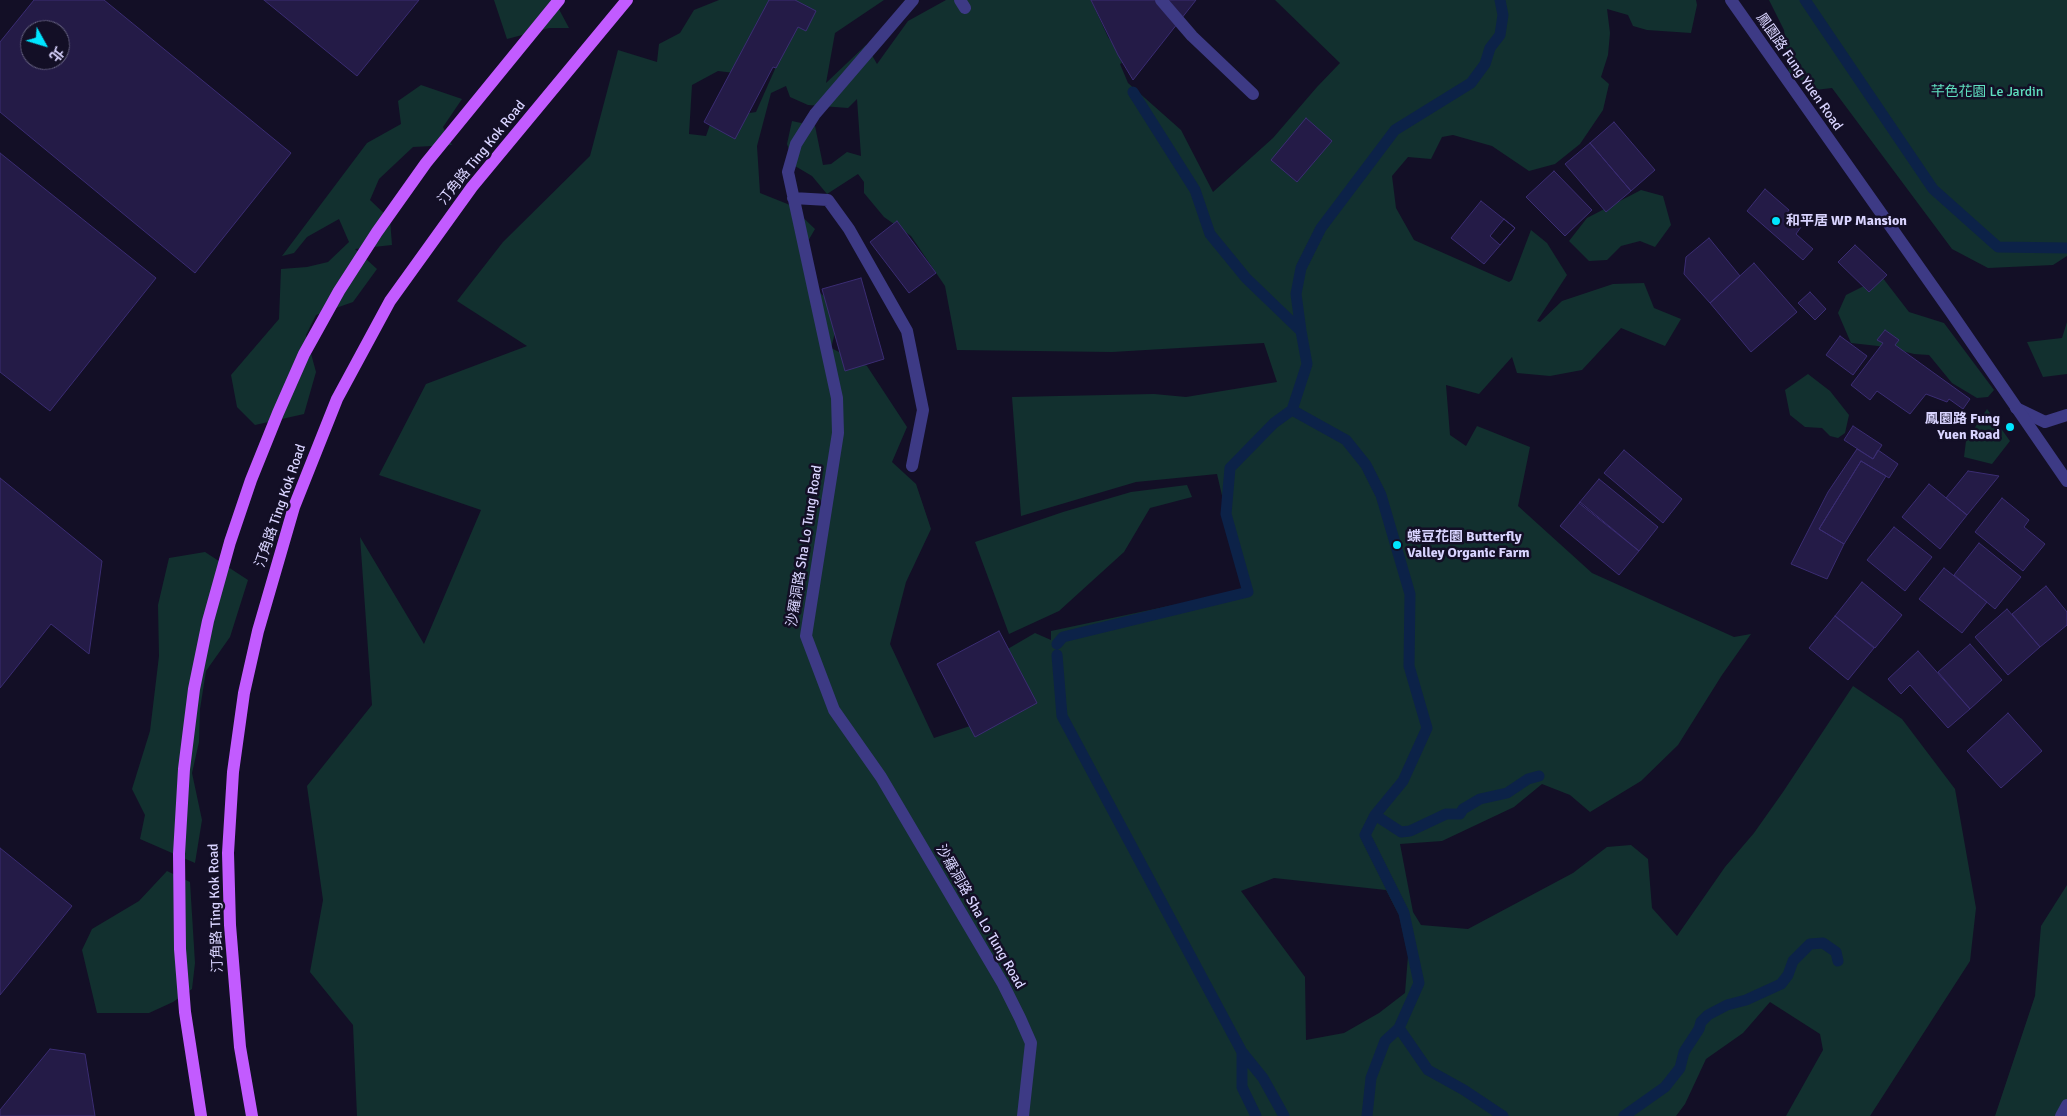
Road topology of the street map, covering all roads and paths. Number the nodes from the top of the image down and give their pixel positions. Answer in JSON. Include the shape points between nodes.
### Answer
{"nodes":[{"id":1,"x":559,"y":0,"type":"edge"},
{"id":2,"x":627,"y":0,"type":"edge"},
{"id":3,"x":913,"y":0,"type":"edge"},
{"id":4,"x":1161,"y":0,"type":"edge"},
{"id":5,"x":1731,"y":0,"type":"edge"},
{"id":6,"x":1253,"y":94,"type":"dead end"},
{"id":7,"x":793,"y":198,"type":"junction"},
{"id":8,"x":2016,"y":408,"type":"junction"},
{"id":9,"x":2067,"y":415,"type":"edge"},
{"id":10,"x":912,"y":466,"type":"dead end"},
{"id":11,"x":2067,"y":481,"type":"edge"},
{"id":12,"x":2067,"y":1105,"type":"edge"},
{"id":13,"x":201,"y":1116,"type":"edge"},
{"id":14,"x":252,"y":1116,"type":"edge"},
{"id":15,"x":1023,"y":1116,"type":"edge"},
{"id":16,"x":2060,"y":1116,"type":"edge"}],
"edges":[{"from":1,"to":13,"type":"main road","via":[[426,163],[339,291],[304,354],[278,413],[230,542],[208,621],[194,689],[184,769],[179,854],[184,1003]]},
{"from":2,"to":14,"type":"main road","name":"汀角路 Ting Kok Road","via":[[472,187],[390,301],[337,399],[294,507],[258,630],[244,693],[233,772],[228,853],[230,925],[240,1047]]},
{"from":3,"to":7,"type":"street","name":"沙羅洞路 Sha Lo Tung Road","via":[[815,114],[796,144],[788,172]]},
{"from":4,"to":6,"type":"street","via":[[1192,36]]},
{"from":5,"to":8,"type":"street","name":"鳳園路 Fung Yuen Road"},
{"from":7,"to":10,"type":"street","via":[[828,200],[849,229],[907,331],[923,410]]},
{"from":7,"to":15,"type":"street","name":"沙羅洞路 Sha Lo Tung Road","via":[[837,398],[838,432],[806,636],[834,710],[881,777],[1020,1018],[1031,1043]]},
{"from":8,"to":9,"type":"street","via":[[2045,422]]},
{"from":8,"to":11,"type":"street","name":"鳳園路 Fung Yuen Road"},
{"from":12,"to":16,"type":"street"}]}
